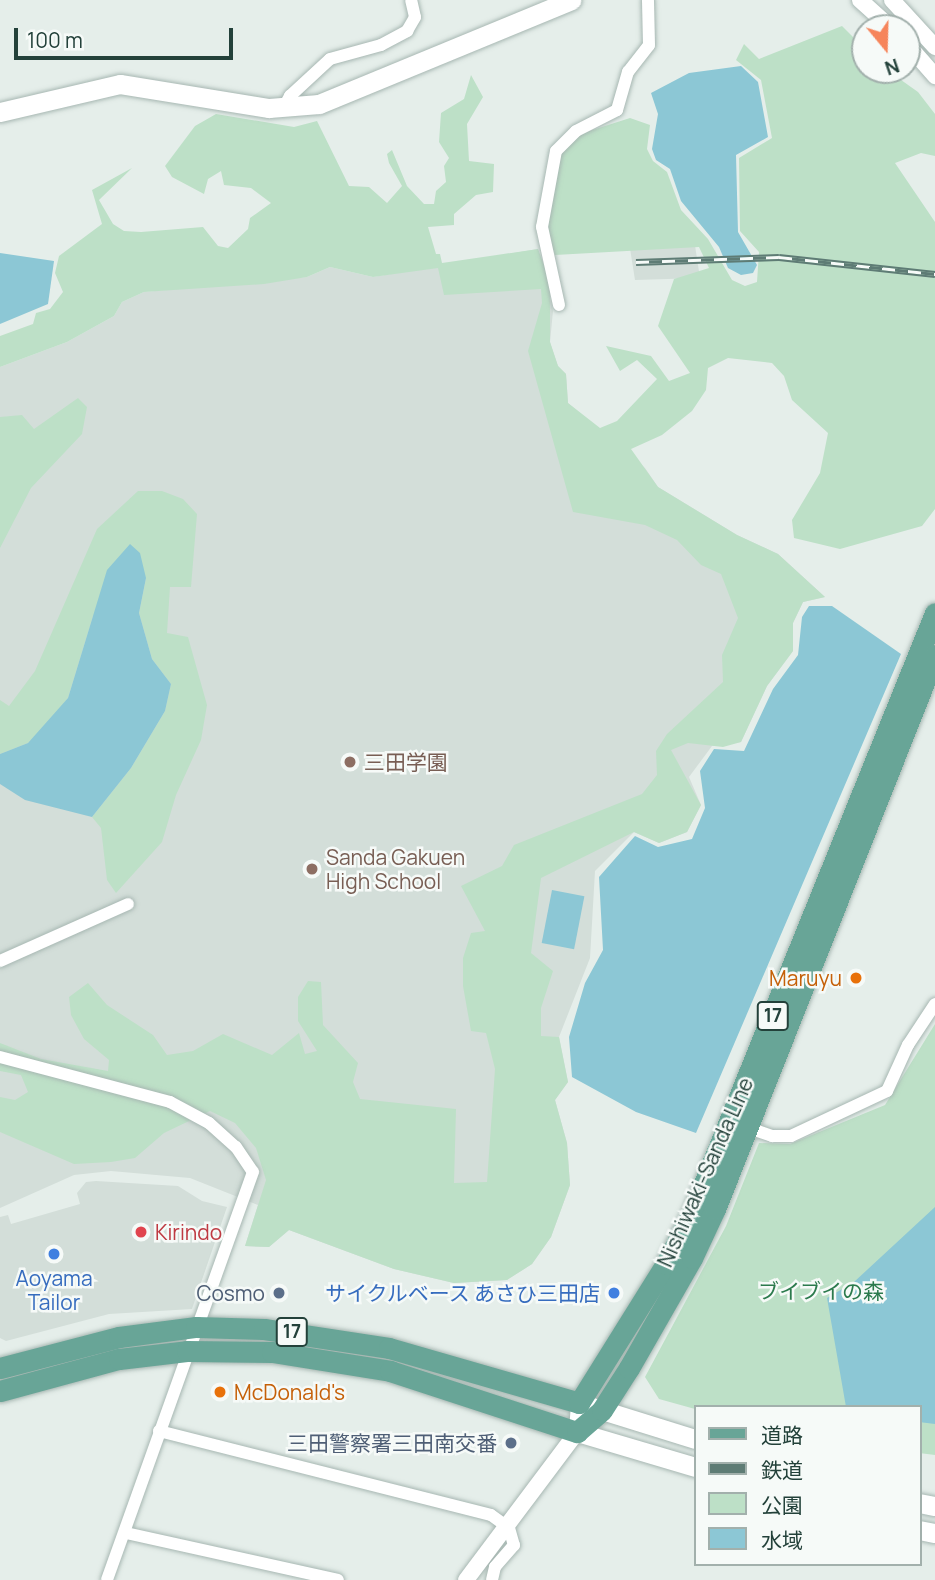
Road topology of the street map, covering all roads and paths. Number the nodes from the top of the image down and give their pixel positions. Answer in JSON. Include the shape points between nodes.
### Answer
{"nodes":[{"id":1,"x":411,"y":0,"type":"edge"},
{"id":2,"x":571,"y":0,"type":"edge"},
{"id":3,"x":648,"y":0,"type":"edge"},
{"id":4,"x":860,"y":0,"type":"edge"},
{"id":5,"x":892,"y":0,"type":"edge"},
{"id":6,"x":876,"y":14,"type":"edge"},
{"id":7,"x":935,"y":47,"type":"edge"},
{"id":8,"x":921,"y":60,"type":"edge"},
{"id":9,"x":935,"y":76,"type":"edge"},
{"id":10,"x":283,"y":109,"type":"junction"},
{"id":11,"x":0,"y":112,"type":"edge"},
{"id":12,"x":559,"y":305,"type":"dead end"},
{"id":13,"x":935,"y":613,"type":"edge"},
{"id":14,"x":935,"y":655,"type":"edge"},
{"id":15,"x":128,"y":904,"type":"dead end"},
{"id":16,"x":0,"y":961,"type":"edge"},
{"id":17,"x":935,"y":1004,"type":"edge"},
{"id":18,"x":0,"y":1057,"type":"edge"},
{"id":19,"x":746,"y":1127,"type":"junction"},
{"id":20,"x":197,"y":1327,"type":"junction"},
{"id":21,"x":187,"y":1350,"type":"junction"},
{"id":22,"x":0,"y":1368,"type":"edge"},
{"id":23,"x":0,"y":1391,"type":"edge"},
{"id":24,"x":579,"y":1403,"type":"junction"},
{"id":25,"x":601,"y":1410,"type":"junction"},
{"id":26,"x":159,"y":1430,"type":"junction"},
{"id":27,"x":577,"y":1432,"type":"junction"},
{"id":28,"x":694,"y":1439,"type":"edge"},
{"id":29,"x":694,"y":1467,"type":"edge"},
{"id":30,"x":509,"y":1528,"type":"junction"},
{"id":31,"x":125,"y":1533,"type":"junction"},
{"id":32,"x":107,"y":1580,"type":"edge"},
{"id":33,"x":338,"y":1580,"type":"edge"},
{"id":34,"x":466,"y":1580,"type":"edge"},
{"id":35,"x":492,"y":1580,"type":"edge"}],
"edges":[{"from":1,"to":10,"type":"street","via":[[415,18],[407,31],[381,45],[330,59],[290,96]]},
{"from":2,"to":10,"type":"main road","via":[[338,99]]},
{"from":3,"to":12,"type":"street","via":[[649,45],[628,72],[617,110],[576,131],[556,151],[542,226]]},
{"from":4,"to":6,"type":"street"},
{"from":5,"to":7,"type":"street"},
{"from":8,"to":9,"type":"street"},
{"from":10,"to":11,"type":"main road","via":[[120,84]]},
{"from":13,"to":24,"type":"main road","name":"Nishiwaki-Sanda Line","number":"17","via":[[692,1213],[666,1264]]},
{"from":14,"to":19,"type":"main road","name":"Nishiwaki-Sanda Line","number":"17"},
{"from":15,"to":16,"type":"street"},
{"from":17,"to":19,"type":"street","via":[[908,1045],[887,1091],[792,1136],[772,1136]]},
{"from":18,"to":20,"type":"street","via":[[170,1102],[209,1123],[236,1147],[253,1172]]},
{"from":19,"to":25,"type":"main road","name":"Nishiwaki-Sanda Line","number":"17","via":[[692,1258]]},
{"from":20,"to":21,"type":"street"},
{"from":20,"to":22,"type":"main road","number":"17","via":[[76,1346]]},
{"from":20,"to":24,"type":"main road","number":"17","via":[[324,1335],[445,1362]]},
{"from":21,"to":23,"type":"main road","number":"17","via":[[85,1367]]},
{"from":21,"to":26,"type":"street"},
{"from":21,"to":27,"type":"main road","number":"17","via":[[329,1358],[482,1398]]},
{"from":24,"to":25,"type":"main road"},
{"from":24,"to":27,"type":"street"},
{"from":25,"to":27,"type":"main road","name":"Nishiwaki-Sanda Line","number":"17"},
{"from":25,"to":28,"type":"main road"},
{"from":26,"to":30,"type":"street","via":[[491,1515]]},
{"from":26,"to":31,"type":"street"},
{"from":27,"to":29,"type":"main road"},
{"from":27,"to":30,"type":"street"},
{"from":30,"to":34,"type":"street"},
{"from":30,"to":35,"type":"street","via":[[514,1545],[495,1567]]},
{"from":31,"to":32,"type":"street"},
{"from":31,"to":33,"type":"street"}]}
